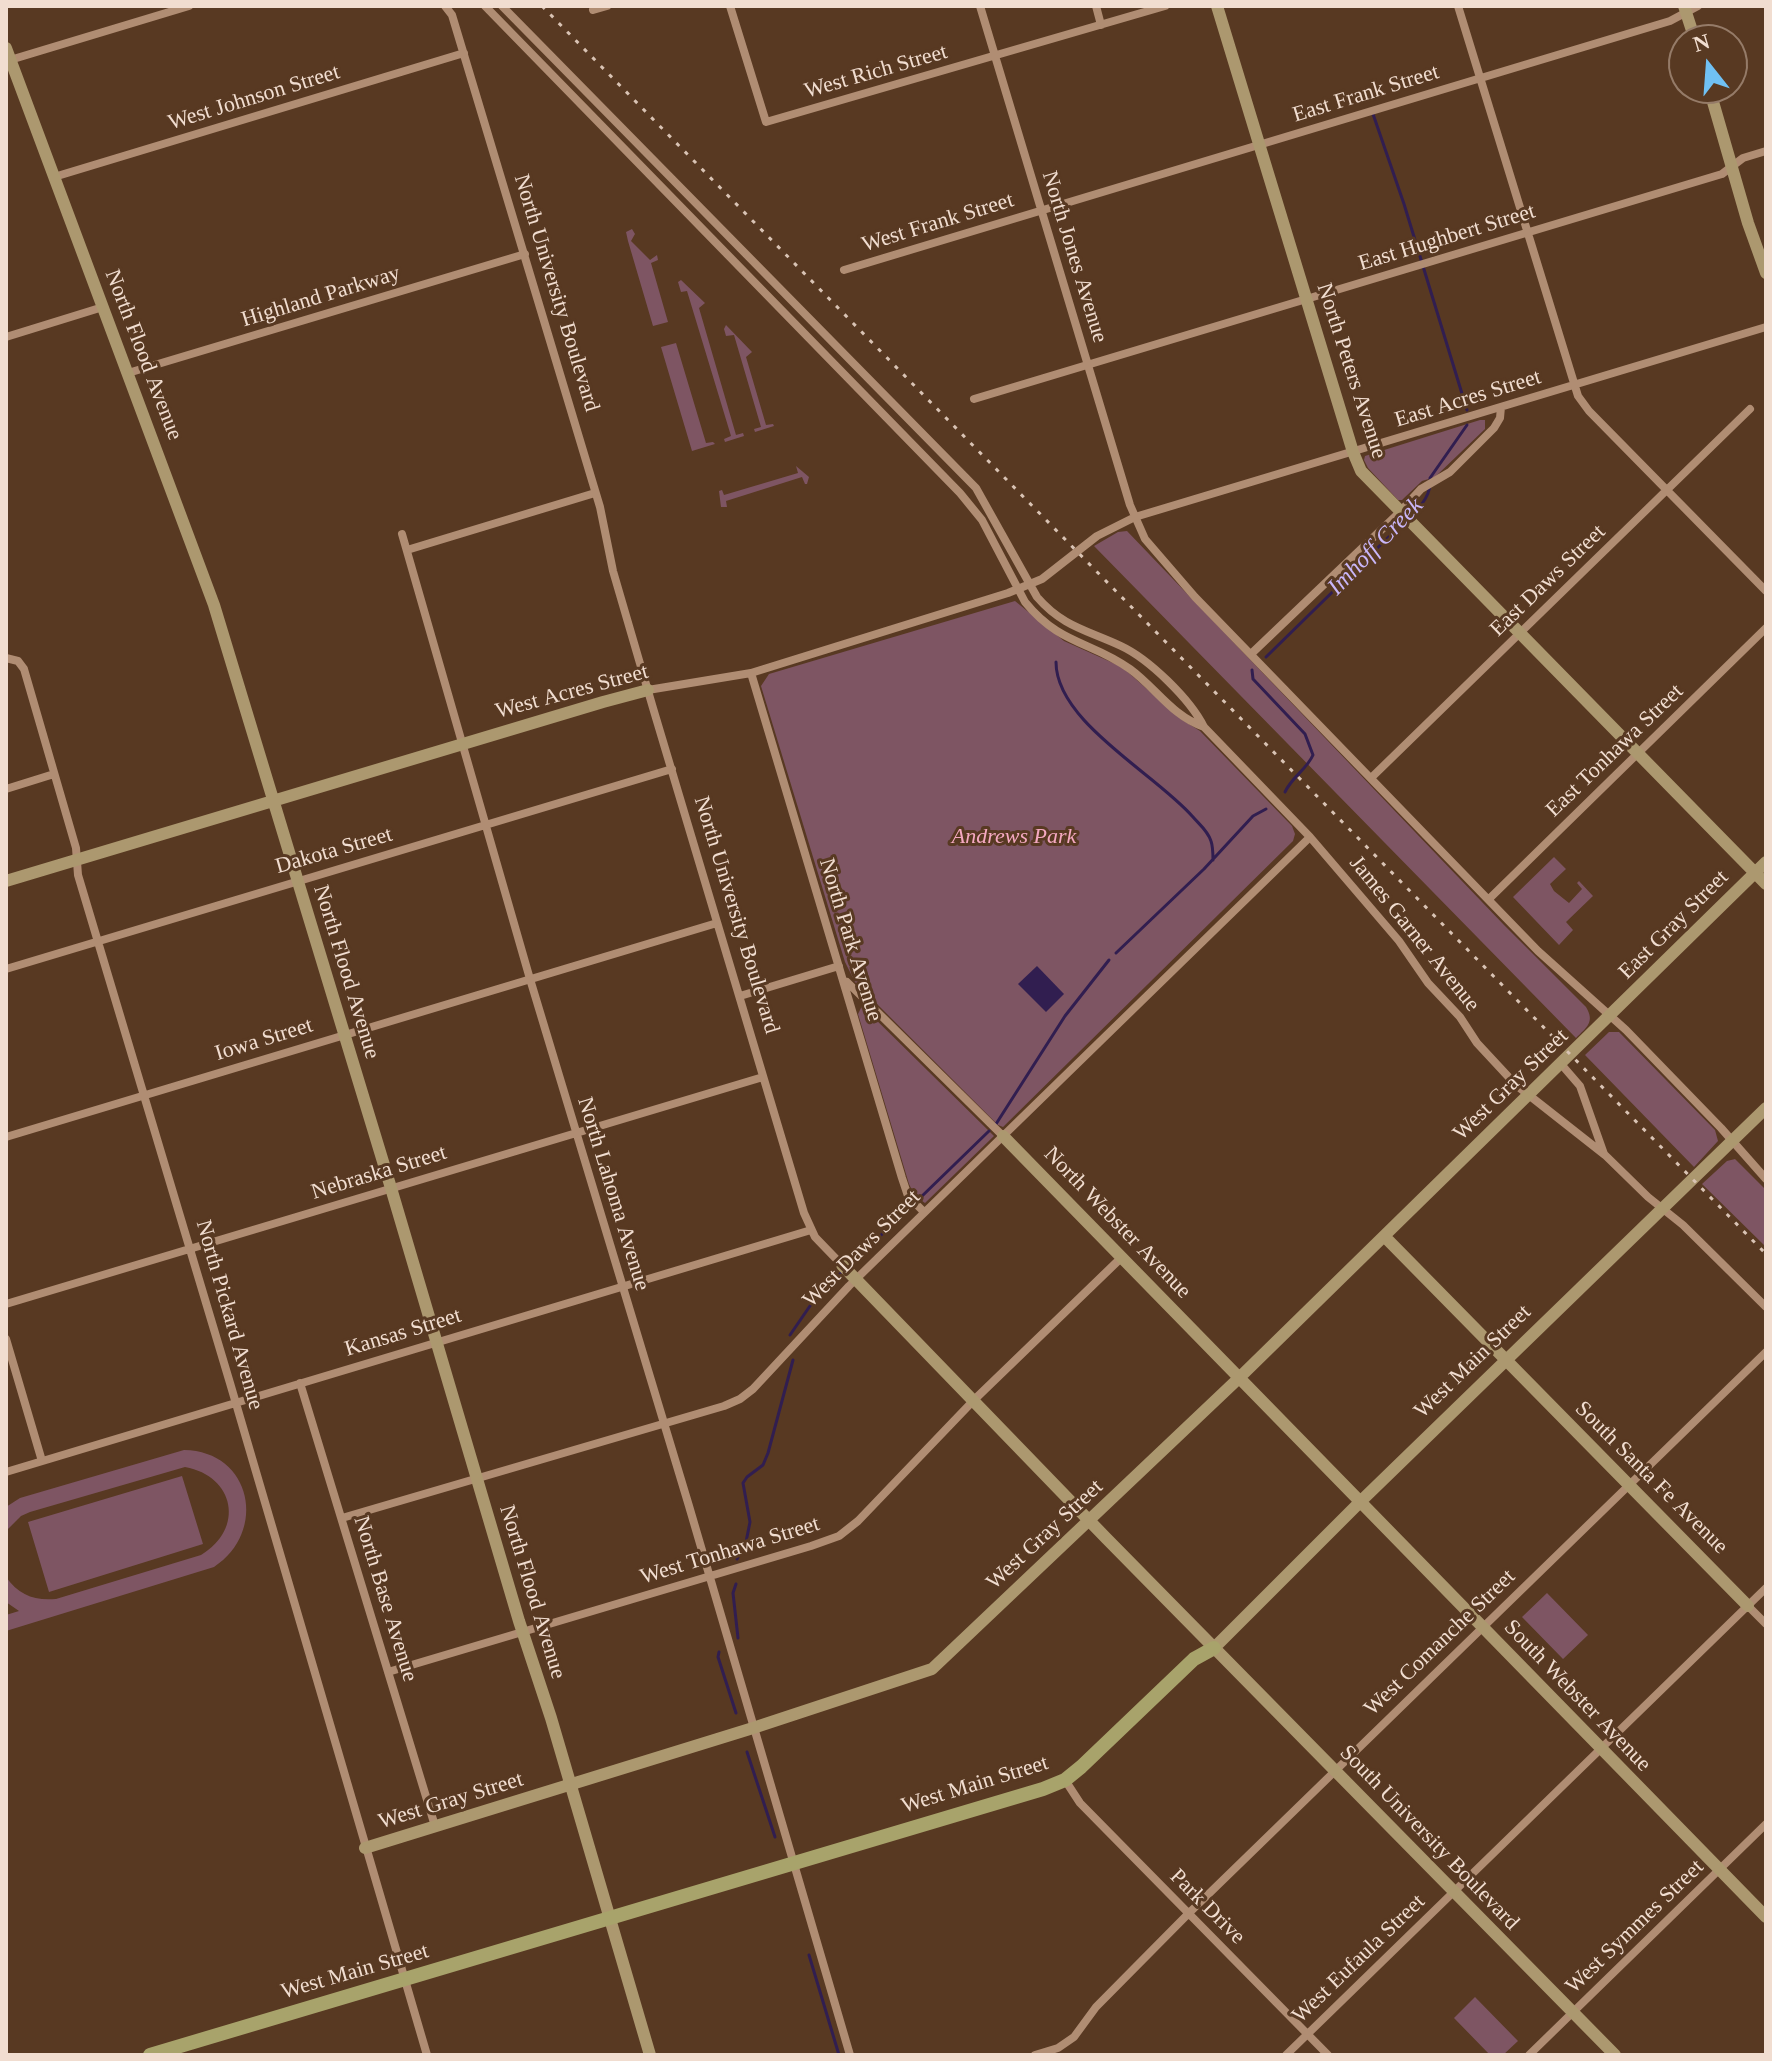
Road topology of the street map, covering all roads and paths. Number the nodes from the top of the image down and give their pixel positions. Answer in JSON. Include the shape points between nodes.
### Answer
{"nodes":[{"id":1,"x":189,"y":6,"type":"edge"},
{"id":2,"x":445,"y":6,"type":"edge"},
{"id":3,"x":485,"y":6,"type":"edge"},
{"id":4,"x":502,"y":6,"type":"edge"},
{"id":5,"x":607,"y":6,"type":"edge"},
{"id":6,"x":730,"y":6,"type":"edge"},
{"id":7,"x":980,"y":6,"type":"edge"},
{"id":8,"x":1096,"y":6,"type":"edge"},
{"id":9,"x":1165,"y":6,"type":"edge"},
{"id":10,"x":1217,"y":6,"type":"edge"},
{"id":11,"x":1458,"y":6,"type":"edge"},
{"id":12,"x":1690,"y":8,"type":"edge"},
{"id":13,"x":593,"y":10,"type":"dead end"},
{"id":14,"x":1101,"y":25,"type":"junction"},
{"id":15,"x":464,"y":53,"type":"junction"},
{"id":16,"x":8,"y":54,"type":"edge"},
{"id":17,"x":995,"y":57,"type":"junction"},
{"id":18,"x":1481,"y":79,"type":"junction"},
{"id":19,"x":1714,"y":104,"type":"edge"},
{"id":20,"x":1259,"y":145,"type":"junction"},
{"id":21,"x":1766,"y":151,"type":"edge"},
{"id":22,"x":1732,"y":166,"type":"junction"},
{"id":23,"x":54,"y":177,"type":"junction"},
{"id":24,"x":1042,"y":211,"type":"junction"},
{"id":25,"x":1527,"y":233,"type":"junction"},
{"id":26,"x":525,"y":254,"type":"junction"},
{"id":27,"x":844,"y":270,"type":"dead end"},
{"id":28,"x":1766,"y":273,"type":"edge"},
{"id":29,"x":1306,"y":298,"type":"junction"},
{"id":30,"x":103,"y":307,"type":"junction"},
{"id":31,"x":1766,"y":327,"type":"edge"},
{"id":32,"x":6,"y":337,"type":"edge"},
{"id":33,"x":1087,"y":364,"type":"junction"},
{"id":34,"x":128,"y":373,"type":"junction"},
{"id":35,"x":1574,"y":386,"type":"junction"},
{"id":36,"x":974,"y":399,"type":"dead end"},
{"id":37,"x":1501,"y":407,"type":"junction"},
{"id":38,"x":1750,"y":409,"type":"dead end"},
{"id":39,"x":1353,"y":452,"type":"junction"},
{"id":40,"x":1667,"y":489,"type":"junction"},
{"id":41,"x":595,"y":493,"type":"junction"},
{"id":42,"x":1135,"y":517,"type":"junction"},
{"id":43,"x":1406,"y":517,"type":"junction"},
{"id":44,"x":402,"y":534,"type":"dead end"},
{"id":45,"x":407,"y":550,"type":"junction"},
{"id":46,"x":1030,"y":585,"type":"junction"},
{"id":47,"x":1018,"y":589,"type":"junction"},
{"id":48,"x":1766,"y":591,"type":"edge"},
{"id":49,"x":1766,"y":628,"type":"edge"},
{"id":50,"x":1520,"y":634,"type":"junction"},
{"id":51,"x":1251,"y":654,"type":"junction"},
{"id":52,"x":6,"y":658,"type":"edge"},
{"id":53,"x":751,"y":673,"type":"junction"},
{"id":54,"x":648,"y":690,"type":"junction"},
{"id":55,"x":1204,"y":727,"type":"junction"},
{"id":56,"x":462,"y":744,"type":"junction"},
{"id":57,"x":1638,"y":754,"type":"junction"},
{"id":58,"x":672,"y":769,"type":"junction"},
{"id":59,"x":54,"y":774,"type":"junction"},
{"id":60,"x":1371,"y":778,"type":"junction"},
{"id":61,"x":6,"y":789,"type":"edge"},
{"id":62,"x":274,"y":800,"type":"junction"},
{"id":63,"x":485,"y":825,"type":"junction"},
{"id":64,"x":1310,"y":837,"type":"junction"},
{"id":65,"x":77,"y":860,"type":"junction"},
{"id":66,"x":1766,"y":862,"type":"edge"},
{"id":67,"x":1755,"y":872,"type":"junction"},
{"id":68,"x":6,"y":881,"type":"edge"},
{"id":69,"x":297,"y":881,"type":"junction"},
{"id":70,"x":1766,"y":884,"type":"edge"},
{"id":71,"x":1489,"y":899,"type":"junction"},
{"id":72,"x":717,"y":923,"type":"junction"},
{"id":73,"x":97,"y":940,"type":"junction"},
{"id":74,"x":6,"y":969,"type":"edge"},
{"id":75,"x":841,"y":971,"type":"junction"},
{"id":76,"x":530,"y":979,"type":"junction"},
{"id":77,"x":740,"y":996,"type":"junction"},
{"id":78,"x":1611,"y":1016,"type":"junction"},
{"id":79,"x":344,"y":1035,"type":"junction"},
{"id":80,"x":1561,"y":1064,"type":"junction"},
{"id":81,"x":763,"y":1077,"type":"junction"},
{"id":82,"x":144,"y":1095,"type":"junction"},
{"id":83,"x":1527,"y":1096,"type":"junction"},
{"id":84,"x":1766,"y":1108,"type":"edge"},
{"id":85,"x":576,"y":1133,"type":"junction"},
{"id":86,"x":1003,"y":1136,"type":"junction"},
{"id":87,"x":6,"y":1137,"type":"edge"},
{"id":88,"x":1732,"y":1141,"type":"junction"},
{"id":89,"x":1605,"y":1155,"type":"junction"},
{"id":90,"x":1766,"y":1179,"type":"edge"},
{"id":91,"x":391,"y":1188,"type":"junction"},
{"id":92,"x":1663,"y":1208,"type":"junction"},
{"id":93,"x":924,"y":1212,"type":"junction"},
{"id":94,"x":811,"y":1230,"type":"junction"},
{"id":95,"x":1384,"y":1236,"type":"junction"},
{"id":96,"x":191,"y":1249,"type":"junction"},
{"id":97,"x":1122,"y":1257,"type":"junction"},
{"id":98,"x":849,"y":1272,"type":"junction"},
{"id":99,"x":623,"y":1288,"type":"junction"},
{"id":100,"x":6,"y":1304,"type":"edge"},
{"id":101,"x":1766,"y":1307,"type":"edge"},
{"id":102,"x":6,"y":1339,"type":"edge"},
{"id":103,"x":436,"y":1342,"type":"junction"},
{"id":104,"x":1766,"y":1352,"type":"edge"},
{"id":105,"x":1507,"y":1360,"type":"junction"},
{"id":106,"x":1239,"y":1378,"type":"junction"},
{"id":107,"x":300,"y":1383,"type":"junction"},
{"id":108,"x":974,"y":1400,"type":"junction"},
{"id":109,"x":236,"y":1402,"type":"junction"},
{"id":110,"x":663,"y":1424,"type":"junction"},
{"id":111,"x":42,"y":1461,"type":"junction"},
{"id":112,"x":6,"y":1472,"type":"edge"},
{"id":113,"x":477,"y":1479,"type":"junction"},
{"id":114,"x":1629,"y":1485,"type":"junction"},
{"id":115,"x":1361,"y":1501,"type":"junction"},
{"id":116,"x":342,"y":1518,"type":"junction"},
{"id":117,"x":1090,"y":1520,"type":"junction"},
{"id":118,"x":710,"y":1577,"type":"junction"},
{"id":119,"x":1766,"y":1588,"type":"edge"},
{"id":120,"x":1748,"y":1606,"type":"junction"},
{"id":121,"x":1766,"y":1624,"type":"edge"},
{"id":122,"x":1482,"y":1628,"type":"junction"},
{"id":123,"x":522,"y":1632,"type":"junction"},
{"id":124,"x":1214,"y":1648,"type":"junction"},
{"id":125,"x":388,"y":1672,"type":"junction"},
{"id":126,"x":753,"y":1728,"type":"junction"},
{"id":127,"x":1601,"y":1749,"type":"junction"},
{"id":128,"x":1335,"y":1770,"type":"junction"},
{"id":129,"x":1065,"y":1780,"type":"junction"},
{"id":130,"x":570,"y":1785,"type":"junction"},
{"id":131,"x":1766,"y":1824,"type":"edge"},
{"id":132,"x":435,"y":1826,"type":"junction"},
{"id":133,"x":365,"y":1848,"type":"junction"},
{"id":134,"x":794,"y":1864,"type":"junction"},
{"id":135,"x":1720,"y":1870,"type":"junction"},
{"id":136,"x":1454,"y":1892,"type":"junction"},
{"id":137,"x":1188,"y":1914,"type":"junction"},
{"id":138,"x":1766,"y":1917,"type":"edge"},
{"id":139,"x":611,"y":1920,"type":"junction"},
{"id":140,"x":404,"y":1980,"type":"junction"},
{"id":141,"x":1573,"y":2012,"type":"junction"},
{"id":142,"x":1308,"y":2034,"type":"junction"},
{"id":143,"x":1060,"y":2051,"type":"edge"},
{"id":144,"x":150,"y":2055,"type":"edge"},
{"id":145,"x":427,"y":2055,"type":"edge"},
{"id":146,"x":650,"y":2055,"type":"edge"},
{"id":147,"x":850,"y":2055,"type":"edge"},
{"id":148,"x":1035,"y":2055,"type":"edge"},
{"id":149,"x":1286,"y":2055,"type":"edge"},
{"id":150,"x":1328,"y":2055,"type":"edge"},
{"id":151,"x":1529,"y":2055,"type":"edge"},
{"id":152,"x":1615,"y":2055,"type":"edge"}],
"edges":[{"from":1,"to":16,"type":"street"},
{"from":2,"to":15,"type":"street","name":"North University Boulevard"},
{"from":3,"to":47,"type":"street","name":"James Garner Avenue","via":[[960,493],[982,520]]},
{"from":4,"to":46,"type":"street","name":"James Garner Avenue","via":[[976,488]]},
{"from":5,"to":13,"type":"street"},
{"from":6,"to":17,"type":"street","name":"West Rich Street","via":[[766,122]]},
{"from":7,"to":17,"type":"street","name":"North Jones Avenue"},
{"from":8,"to":14,"type":"street"},
{"from":9,"to":14,"type":"street","name":"West Rich Street"},
{"from":10,"to":20,"type":"street","name":"North Peters Avenue"},
{"from":11,"to":18,"type":"street"},
{"from":12,"to":18,"type":"street","name":"East Frank Street","via":[[1670,21]]},
{"from":14,"to":17,"type":"street","name":"West Rich Street"},
{"from":15,"to":23,"type":"street","name":"West Johnson Street"},
{"from":15,"to":26,"type":"street","name":"North University Boulevard"},
{"from":16,"to":23,"type":"street","name":"North Flood Avenue"},
{"from":17,"to":24,"type":"street","name":"North Jones Avenue"},
{"from":18,"to":20,"type":"street","name":"East Frank Street"},
{"from":18,"to":25,"type":"street"},
{"from":19,"to":22,"type":"street"},
{"from":20,"to":24,"type":"street","name":"East Frank Street"},
{"from":20,"to":29,"type":"street","name":"North Peters Avenue"},
{"from":21,"to":22,"type":"street","name":"East Hughbert Street"},
{"from":22,"to":25,"type":"street","name":"East Hughbert Street","via":[[1722,174]]},
{"from":22,"to":28,"type":"street"},
{"from":23,"to":30,"type":"street","name":"North Flood Avenue"},
{"from":24,"to":27,"type":"street","name":"West Frank Street"},
{"from":24,"to":33,"type":"street","name":"North Jones Avenue"},
{"from":25,"to":29,"type":"street","name":"East Hughbert Street"},
{"from":25,"to":35,"type":"street"},
{"from":26,"to":34,"type":"street","name":"Highland Parkway"},
{"from":26,"to":41,"type":"street","name":"North University Boulevard"},
{"from":29,"to":33,"type":"street","name":"East Hughbert Street"},
{"from":29,"to":39,"type":"street","name":"North Peters Avenue"},
{"from":30,"to":32,"type":"street"},
{"from":30,"to":34,"type":"street","name":"North Flood Avenue"},
{"from":31,"to":35,"type":"street","name":"East Acres Street"},
{"from":33,"to":36,"type":"street","name":"East Hughbert Street"},
{"from":33,"to":42,"type":"street","name":"North Jones Avenue"},
{"from":34,"to":62,"type":"street","name":"North Flood Avenue","via":[[214,605]]},
{"from":35,"to":37,"type":"street","name":"East Acres Street"},
{"from":35,"to":40,"type":"street","via":[[1589,411]]},
{"from":37,"to":39,"type":"street","name":"East Acres Street"},
{"from":37,"to":43,"type":"street","via":[[1494,428],[1441,478],[1421,489]]},
{"from":38,"to":40,"type":"street","name":"East Daws Street"},
{"from":39,"to":42,"type":"street","name":"East Acres Street"},
{"from":39,"to":43,"type":"street","name":"North Peters Avenue","via":[[1361,471]]},
{"from":40,"to":48,"type":"street"},
{"from":40,"to":50,"type":"street","name":"East Daws Street"},
{"from":41,"to":45,"type":"street"},
{"from":41,"to":54,"type":"street","name":"North University Boulevard"},
{"from":42,"to":46,"type":"street","name":"West Acres Street","via":[[1097,536]]},
{"from":42,"to":51,"type":"street","name":"North Jones Avenue","via":[[1155,552]]},
{"from":43,"to":50,"type":"street","name":"North Peters Avenue"},
{"from":43,"to":51,"type":"street"},
{"from":44,"to":45,"type":"street","name":"North Lahoma Avenue"},
{"from":45,"to":56,"type":"street","name":"North Lahoma Avenue"},
{"from":46,"to":47,"type":"street","name":"West Acres Street"},
{"from":46,"to":55,"type":"street","name":"James Garner Avenue","via":[[1061,620],[1142,659]]},
{"from":47,"to":53,"type":"street","name":"West Acres Street"},
{"from":47,"to":55,"type":"street","name":"James Garner Avenue","via":[[1047,626],[1120,662],[1183,718]]},
{"from":49,"to":57,"type":"street","name":"East Tonhawa Street"},
{"from":50,"to":57,"type":"street","name":"North Peters Avenue"},
{"from":50,"to":60,"type":"street","name":"East Daws Street"},
{"from":51,"to":60,"type":"street","name":"North Jones Avenue"},
{"from":52,"to":59,"type":"street","name":"North Pickard Avenue","via":[[24,669]]},
{"from":53,"to":54,"type":"street","name":"West Acres Street"},
{"from":53,"to":75,"type":"street","name":"North Park Avenue"},
{"from":54,"to":56,"type":"street","name":"West Acres Street"},
{"from":54,"to":58,"type":"street","name":"North University Boulevard"},
{"from":55,"to":64,"type":"street","name":"James Garner Avenue"},
{"from":56,"to":62,"type":"street","name":"West Acres Street"},
{"from":56,"to":63,"type":"street","name":"North Lahoma Avenue"},
{"from":57,"to":67,"type":"street","name":"North Peters Avenue"},
{"from":57,"to":71,"type":"street","name":"East Tonhawa Street"},
{"from":58,"to":63,"type":"street","name":"Dakota Street"},
{"from":58,"to":72,"type":"street","name":"North University Boulevard"},
{"from":59,"to":61,"type":"street"},
{"from":59,"to":65,"type":"street","name":"North Pickard Avenue"},
{"from":60,"to":71,"type":"street","name":"North Jones Avenue"},
{"from":62,"to":65,"type":"street","name":"West Acres Street"},
{"from":62,"to":69,"type":"street","name":"North Flood Avenue"},
{"from":63,"to":69,"type":"street","name":"Dakota Street"},
{"from":63,"to":76,"type":"street","name":"North Lahoma Avenue"},
{"from":64,"to":83,"type":"street","name":"James Garner Avenue","via":[[1477,1043]]},
{"from":64,"to":86,"type":"street","name":"West Daws Street"},
{"from":65,"to":68,"type":"street","name":"West Acres Street"},
{"from":65,"to":73,"type":"street","name":"North Pickard Avenue"},
{"from":66,"to":67,"type":"street","name":"East Gray Street"},
{"from":67,"to":70,"type":"street","name":"North Peters Avenue"},
{"from":67,"to":78,"type":"street","name":"East Gray Street"},
{"from":69,"to":73,"type":"street","name":"Dakota Street"},
{"from":69,"to":79,"type":"street","name":"North Flood Avenue"},
{"from":71,"to":78,"type":"street","name":"North Jones Avenue"},
{"from":72,"to":76,"type":"street","name":"Iowa Street"},
{"from":72,"to":77,"type":"street","name":"North University Boulevard"},
{"from":73,"to":74,"type":"street","name":"Dakota Street"},
{"from":73,"to":82,"type":"street","name":"North Pickard Avenue"},
{"from":75,"to":77,"type":"street"},
{"from":75,"to":86,"type":"street","name":"North Webster Avenue","via":[[857,995]]},
{"from":75,"to":93,"type":"street","name":"North Park Avenue","via":[[908,1196]]},
{"from":76,"to":79,"type":"street","name":"Iowa Street"},
{"from":76,"to":85,"type":"street","name":"North Lahoma Avenue"},
{"from":77,"to":81,"type":"street","name":"North University Boulevard"},
{"from":78,"to":80,"type":"street","name":"West Gray Street"},
{"from":78,"to":88,"type":"street","name":"North Jones Avenue"},
{"from":79,"to":82,"type":"street","name":"Iowa Street"},
{"from":79,"to":91,"type":"street","name":"North Flood Avenue"},
{"from":80,"to":83,"type":"street","name":"West Gray Street"},
{"from":80,"to":89,"type":"street","name":"James Garner Avenue","via":[[1580,1086]]},
{"from":81,"to":85,"type":"street","name":"Nebraska Street"},
{"from":81,"to":94,"type":"street","name":"North University Boulevard"},
{"from":82,"to":87,"type":"street","name":"Iowa Street"},
{"from":82,"to":96,"type":"street","name":"North Pickard Avenue"},
{"from":83,"to":89,"type":"street","name":"James Garner Avenue"},
{"from":83,"to":95,"type":"street","name":"West Gray Street"},
{"from":84,"to":88,"type":"street","name":"West Main Street"},
{"from":85,"to":91,"type":"street","name":"Nebraska Street"},
{"from":85,"to":99,"type":"street","name":"North Lahoma Avenue"},
{"from":86,"to":93,"type":"street","name":"West Daws Street"},
{"from":86,"to":97,"type":"street","name":"North Webster Avenue"},
{"from":88,"to":90,"type":"street","name":"North Jones Avenue"},
{"from":88,"to":92,"type":"street","name":"West Main Street"},
{"from":89,"to":92,"type":"street","name":"James Garner Avenue"},
{"from":91,"to":96,"type":"street","name":"Nebraska Street"},
{"from":91,"to":103,"type":"street","name":"North Flood Avenue"},
{"from":92,"to":101,"type":"street","name":"James Garner Avenue"},
{"from":92,"to":105,"type":"street","name":"West Main Street"},
{"from":93,"to":98,"type":"street","name":"West Daws Street"},
{"from":94,"to":98,"type":"street","name":"North University Boulevard"},
{"from":94,"to":99,"type":"street","name":"Kansas Street"},
{"from":95,"to":105,"type":"street","name":"South Santa Fe Avenue"},
{"from":95,"to":106,"type":"street","name":"West Gray Street"},
{"from":96,"to":100,"type":"street","name":"Nebraska Street"},
{"from":96,"to":109,"type":"street","name":"North Pickard Avenue"},
{"from":97,"to":106,"type":"street","name":"North Webster Avenue"},
{"from":97,"to":108,"type":"street","name":"West Tonhawa Street"},
{"from":98,"to":108,"type":"street","name":"North University Boulevard"},
{"from":98,"to":110,"type":"street","name":"West Daws Street","via":[[747,1394]]},
{"from":99,"to":103,"type":"street","name":"Kansas Street"},
{"from":99,"to":110,"type":"street","name":"North Lahoma Avenue"},
{"from":102,"to":111,"type":"street"},
{"from":103,"to":107,"type":"street","name":"Kansas Street"},
{"from":103,"to":113,"type":"street","name":"North Flood Avenue"},
{"from":104,"to":114,"type":"street","name":"West Comanche Street"},
{"from":105,"to":114,"type":"street","name":"South Santa Fe Avenue"},
{"from":105,"to":115,"type":"street","name":"West Main Street"},
{"from":106,"to":115,"type":"street","name":"North Webster Avenue"},
{"from":106,"to":117,"type":"street","name":"West Gray Street"},
{"from":107,"to":109,"type":"street","name":"Kansas Street"},
{"from":107,"to":116,"type":"street","name":"North Base Avenue"},
{"from":108,"to":117,"type":"street","name":"North University Boulevard"},
{"from":108,"to":118,"type":"street","name":"West Tonhawa Street","via":[[839,1536]]},
{"from":109,"to":111,"type":"street","name":"Kansas Street"},
{"from":109,"to":133,"type":"street","name":"North Pickard Avenue"},
{"from":110,"to":113,"type":"street","name":"West Daws Street"},
{"from":110,"to":118,"type":"street","name":"North Lahoma Avenue"},
{"from":111,"to":112,"type":"street","name":"Kansas Street"},
{"from":113,"to":116,"type":"street","name":"West Daws Street"},
{"from":113,"to":123,"type":"street","name":"North Flood Avenue"},
{"from":114,"to":120,"type":"street","name":"South Santa Fe Avenue"},
{"from":114,"to":122,"type":"street","name":"West Comanche Street"},
{"from":115,"to":122,"type":"street","name":"South Webster Avenue"},
{"from":115,"to":124,"type":"street","name":"West Main Street"},
{"from":116,"to":125,"type":"street","name":"North Base Avenue"},
{"from":117,"to":124,"type":"street","name":"North University Boulevard"},
{"from":117,"to":126,"type":"street","name":"West Gray Street","via":[[932,1669]]},
{"from":118,"to":123,"type":"street","name":"West Tonhawa Street"},
{"from":118,"to":126,"type":"street","name":"North Lahoma Avenue"},
{"from":119,"to":120,"type":"street","name":"West Eufaula Street"},
{"from":120,"to":121,"type":"street","name":"South Santa Fe Avenue"},
{"from":120,"to":127,"type":"street","name":"West Eufaula Street"},
{"from":122,"to":127,"type":"street","name":"South Webster Avenue"},
{"from":122,"to":128,"type":"street","name":"West Comanche Street"},
{"from":123,"to":125,"type":"street","name":"West Tonhawa Street"},
{"from":123,"to":130,"type":"street","name":"North Flood Avenue"},
{"from":124,"to":128,"type":"street","name":"South University Boulevard"},
{"from":124,"to":129,"type":"main road","name":"West Main Street","via":[[1194,1659]]},
{"from":125,"to":132,"type":"street","name":"North Base Avenue"},
{"from":126,"to":130,"type":"street","name":"West Gray Street"},
{"from":126,"to":134,"type":"street","name":"North Lahoma Avenue"},
{"from":127,"to":135,"type":"street","name":"South Webster Avenue"},
{"from":127,"to":136,"type":"street","name":"West Eufaula Street"},
{"from":128,"to":136,"type":"street","name":"South University Boulevard"},
{"from":128,"to":137,"type":"street","name":"West Comanche Street"},
{"from":129,"to":134,"type":"main road","name":"West Main Street"},
{"from":129,"to":137,"type":"street","name":"Park Drive","via":[[1080,1803]]},
{"from":130,"to":132,"type":"street","name":"West Gray Street"},
{"from":130,"to":139,"type":"street","name":"North Flood Avenue"},
{"from":131,"to":135,"type":"street","name":"West Symmes Street"},
{"from":132,"to":133,"type":"street","name":"West Gray Street"},
{"from":133,"to":140,"type":"street","name":"North Pickard Avenue"},
{"from":134,"to":139,"type":"main road","name":"West Main Street"},
{"from":134,"to":147,"type":"street","name":"North Lahoma Avenue"},
{"from":135,"to":138,"type":"street","name":"South Webster Avenue"},
{"from":135,"to":141,"type":"street","name":"West Symmes Street"},
{"from":136,"to":141,"type":"street","name":"South University Boulevard"},
{"from":136,"to":142,"type":"street","name":"West Eufaula Street"},
{"from":137,"to":142,"type":"street","name":"Park Drive"},
{"from":137,"to":143,"type":"street","name":"West Comanche Street"},
{"from":139,"to":140,"type":"main road","name":"West Main Street"},
{"from":139,"to":146,"type":"street","name":"North Flood Avenue"},
{"from":140,"to":144,"type":"main road","name":"West Main Street"},
{"from":140,"to":145,"type":"street","name":"North Pickard Avenue"},
{"from":141,"to":151,"type":"street","name":"West Symmes Street"},
{"from":141,"to":152,"type":"street","name":"South University Boulevard"},
{"from":142,"to":149,"type":"street","name":"West Eufaula Street"},
{"from":142,"to":150,"type":"street","name":"Park Drive"},
{"from":143,"to":148,"type":"street","name":"West Comanche Street"}]}
